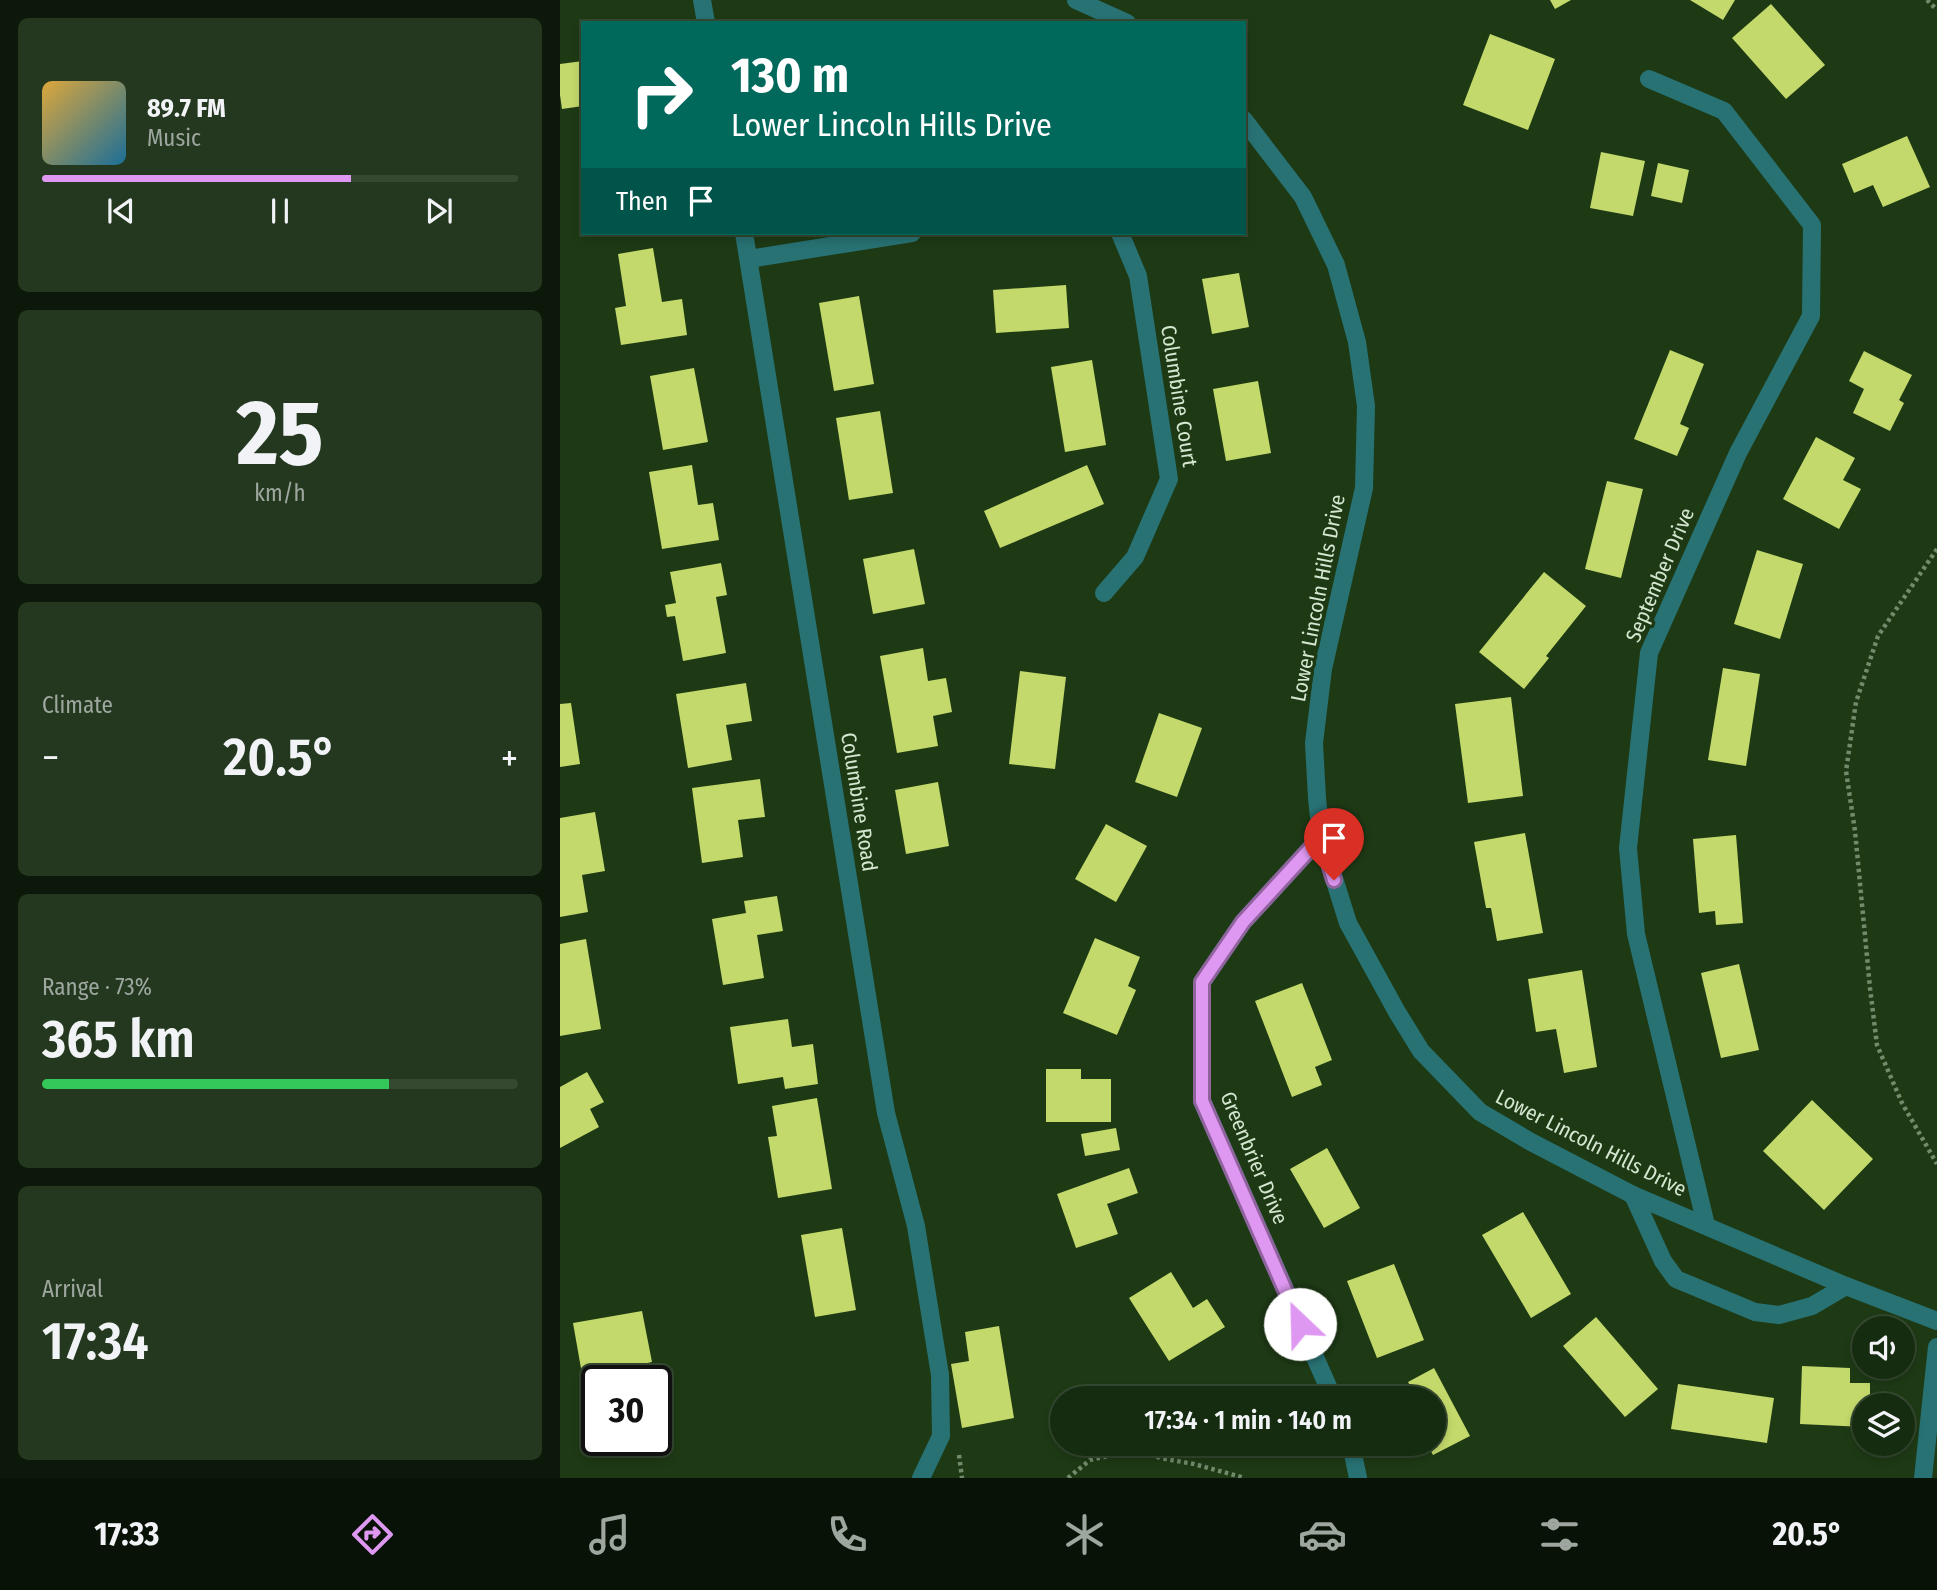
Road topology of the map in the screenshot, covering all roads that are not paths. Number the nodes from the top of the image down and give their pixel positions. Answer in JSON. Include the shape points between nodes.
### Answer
{"nodes":[{"id":1,"x":702,"y":0,"type":"edge"},
{"id":2,"x":1076,"y":0,"type":"edge"},
{"id":3,"x":706,"y":21,"type":"edge"},
{"id":4,"x":1123,"y":21,"type":"edge"},
{"id":5,"x":1649,"y":79,"type":"dead end"},
{"id":6,"x":1246,"y":123,"type":"edge"},
{"id":7,"x":744,"y":235,"type":"edge"},
{"id":8,"x":899,"y":235,"type":"edge"},
{"id":9,"x":1121,"y":235,"type":"edge"},
{"id":10,"x":749,"y":259,"type":"junction"},
{"id":11,"x":1104,"y":593,"type":"dead end"},
{"id":12,"x":1321,"y":837,"type":"junction"},
{"id":13,"x":1633,"y":1195,"type":"junction"},
{"id":14,"x":1706,"y":1225,"type":"junction"},
{"id":15,"x":1846,"y":1286,"type":"junction"},
{"id":16,"x":1937,"y":1321,"type":"edge"},
{"id":17,"x":1937,"y":1347,"type":"edge"},
{"id":18,"x":1328,"y":1386,"type":"edge"},
{"id":19,"x":1353,"y":1456,"type":"edge"},
{"id":20,"x":920,"y":1478,"type":"edge"},
{"id":21,"x":1358,"y":1478,"type":"edge"},
{"id":22,"x":1923,"y":1478,"type":"edge"}],
"edges":[{"from":1,"to":3,"type":"street"},
{"from":2,"to":4,"type":"street"},
{"from":5,"to":14,"type":"street","name":"September Drive","via":[[1724,111],[1812,225],[1811,316],[1738,453],[1649,653],[1628,848],[1636,934]]},
{"from":6,"to":12,"type":"street","name":"Lower Lincoln Hills Drive","via":[[1303,198],[1336,265],[1357,342],[1366,406],[1364,488],[1323,669],[1314,743]]},
{"from":7,"to":10,"type":"street","name":"Columbine Road"},
{"from":8,"to":10,"type":"street"},
{"from":9,"to":11,"type":"street","name":"Columbine Court","via":[[1138,276],[1169,479],[1135,557]]},
{"from":10,"to":20,"type":"street","name":"Columbine Road","via":[[886,1113],[916,1226],[940,1375],[941,1436]]},
{"from":12,"to":13,"type":"street","name":"Lower Lincoln Hills Drive","via":[[1348,923],[1421,1051],[1480,1112]]},
{"from":12,"to":18,"type":"street","name":"Greenbrier Drive","via":[[1243,922],[1202,982],[1202,1101]]},
{"from":13,"to":14,"type":"street","name":"Lower Lincoln Hills Drive"},
{"from":13,"to":15,"type":"street","via":[[1676,1279],[1755,1312],[1779,1315],[1812,1306]]},
{"from":14,"to":15,"type":"street","name":"Lower Lincoln Hills Drive"},
{"from":15,"to":16,"type":"street","name":"Lower Lincoln Hills Drive"},
{"from":17,"to":22,"type":"street"},
{"from":19,"to":21,"type":"street"}]}
